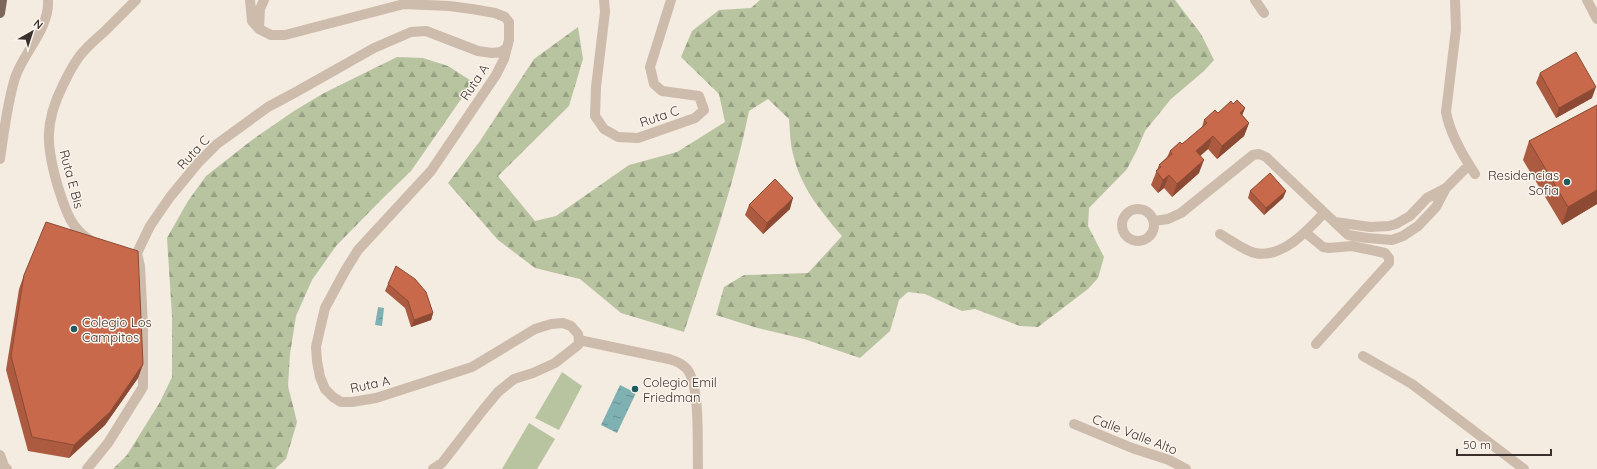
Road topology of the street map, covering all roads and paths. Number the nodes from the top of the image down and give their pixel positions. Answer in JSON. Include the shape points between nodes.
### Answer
{"nodes":[{"id":1,"x":2,"y":0,"type":"edge"},
{"id":2,"x":48,"y":0,"type":"edge"},
{"id":3,"x":136,"y":0,"type":"edge"},
{"id":4,"x":250,"y":0,"type":"edge"},
{"id":5,"x":264,"y":0,"type":"edge"},
{"id":6,"x":604,"y":0,"type":"edge"},
{"id":7,"x":671,"y":0,"type":"edge"},
{"id":8,"x":1255,"y":0,"type":"edge"},
{"id":9,"x":1455,"y":0,"type":"edge"},
{"id":10,"x":1587,"y":0,"type":"edge"},
{"id":11,"x":0,"y":13,"type":"edge"},
{"id":12,"x":1264,"y":14,"type":"dead end"},
{"id":13,"x":1597,"y":19,"type":"edge"},
{"id":14,"x":259,"y":29,"type":"junction"},
{"id":15,"x":507,"y":48,"type":"junction"},
{"id":16,"x":0,"y":159,"type":"edge"},
{"id":17,"x":1469,"y":165,"type":"junction"},
{"id":18,"x":1476,"y":174,"type":"dead end"},
{"id":19,"x":1446,"y":188,"type":"junction"},
{"id":20,"x":1324,"y":213,"type":"junction"},
{"id":21,"x":1154,"y":221,"type":"dead end"},
{"id":22,"x":1334,"y":222,"type":"junction"},
{"id":23,"x":1389,"y":226,"type":"junction"},
{"id":24,"x":1306,"y":232,"type":"junction"},
{"id":25,"x":1220,"y":234,"type":"dead end"},
{"id":26,"x":1392,"y":240,"type":"junction"},
{"id":27,"x":101,"y":246,"type":"edge"},
{"id":28,"x":124,"y":251,"type":"edge"},
{"id":29,"x":137,"y":253,"type":"junction"},
{"id":30,"x":579,"y":340,"type":"junction"},
{"id":31,"x":1316,"y":344,"type":"dead end"},
{"id":32,"x":1363,"y":356,"type":"dead end"},
{"id":33,"x":1074,"y":424,"type":"dead end"},
{"id":34,"x":0,"y":455,"type":"edge"},
{"id":35,"x":1522,"y":468,"type":"edge"},
{"id":36,"x":7,"y":469,"type":"edge"},
{"id":37,"x":87,"y":469,"type":"edge"},
{"id":38,"x":433,"y":469,"type":"edge"},
{"id":39,"x":698,"y":469,"type":"edge"},
{"id":40,"x":1186,"y":469,"type":"edge"}],
"edges":[{"from":1,"to":11,"type":"main road"},
{"from":2,"to":16,"type":"street","via":[[46,18],[16,76],[10,96]]},
{"from":3,"to":27,"type":"street","name":"Ruta E Bis","via":[[83,52],[54,103],[50,119],[49,140],[53,169],[70,221],[82,235]]},
{"from":4,"to":14,"type":"street","via":[[252,20]]},
{"from":5,"to":14,"type":"street","via":[[260,9]]},
{"from":6,"to":7,"type":"street","name":"Ruta C","via":[[595,116],[604,129],[618,137],[638,138],[694,118],[704,110],[699,96],[662,91],[654,84],[650,67]]},
{"from":8,"to":12,"type":"street"},
{"from":9,"to":17,"type":"street","via":[[1456,28],[1446,112],[1448,123]]},
{"from":10,"to":13,"type":"street"},
{"from":14,"to":15,"type":"street","via":[[271,35],[285,35],[404,4],[449,6],[495,13],[504,17],[509,22]]},
{"from":15,"to":29,"type":"street","name":"Ruta C","via":[[492,54],[426,32],[410,32],[374,48],[268,107],[217,144],[170,197],[150,226]]},
{"from":15,"to":30,"type":"street","name":"Ruta A","via":[[496,75],[431,171],[358,250],[345,271],[325,308],[320,329],[316,347],[320,377],[325,389],[333,396],[341,402],[352,402],[376,398],[472,367],[535,329],[551,324],[562,323],[571,326],[578,334]]},
{"from":17,"to":18,"type":"street"},
{"from":17,"to":19,"type":"street"},
{"from":19,"to":23,"type":"street","via":[[1427,198],[1410,216]]},
{"from":19,"to":26,"type":"street","via":[[1436,207],[1418,226]]},
{"from":20,"to":21,"type":"street","via":[[1266,157],[1259,154],[1253,155],[1181,213],[1168,219]]},
{"from":20,"to":22,"type":"street"},
{"from":20,"to":24,"type":"street"},
{"from":22,"to":23,"type":"street"},
{"from":22,"to":26,"type":"street","via":[[1348,235]]},
{"from":23,"to":26,"type":"street"},
{"from":24,"to":25,"type":"street","via":[[1280,250],[1269,254],[1254,253]]},
{"from":24,"to":31,"type":"street","via":[[1323,247],[1352,246],[1385,253],[1389,258],[1389,263]]},
{"from":28,"to":29,"type":"street"},
{"from":29,"to":37,"type":"street","via":[[143,326],[144,387],[108,443]]},
{"from":30,"to":38,"type":"street","via":[[578,345],[555,363],[514,379],[498,392],[442,463]]},
{"from":30,"to":39,"type":"street","via":[[670,359],[680,362],[686,368],[696,392]]},
{"from":32,"to":35,"type":"street","via":[[1412,384]]},
{"from":33,"to":40,"type":"street","name":"Calle Valle Alto","via":[[1169,460]]},
{"from":34,"to":36,"type":"street"}]}
